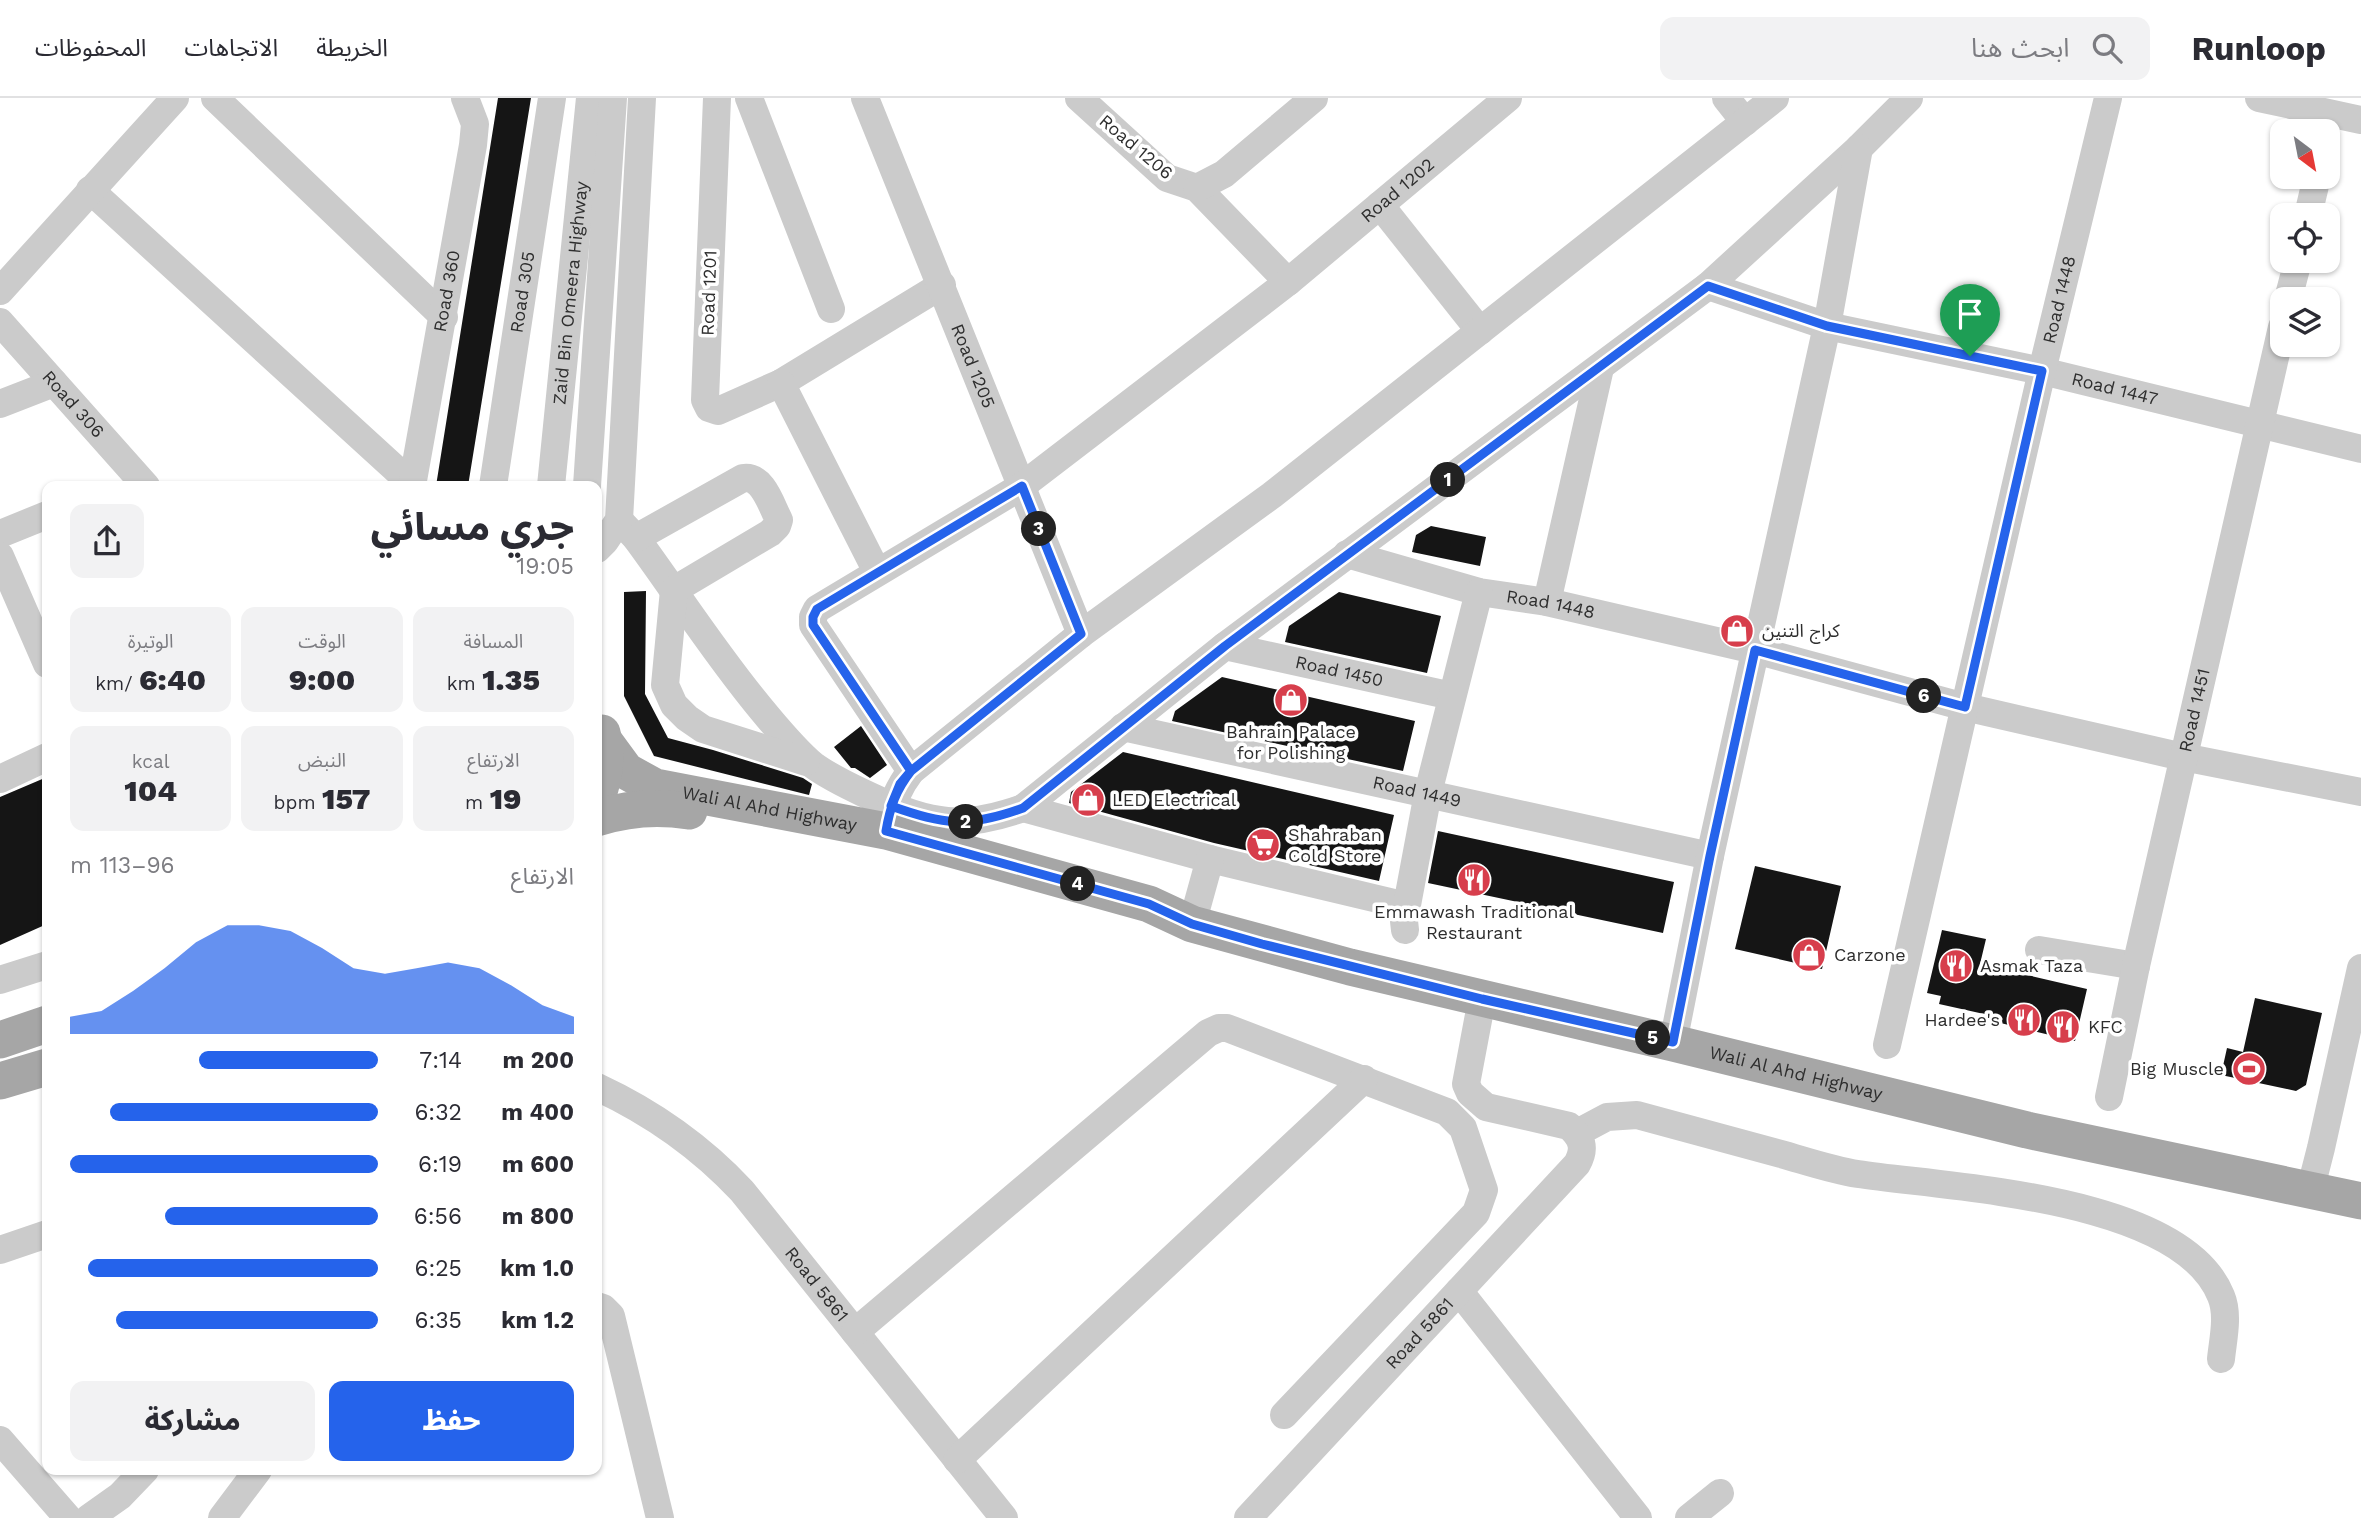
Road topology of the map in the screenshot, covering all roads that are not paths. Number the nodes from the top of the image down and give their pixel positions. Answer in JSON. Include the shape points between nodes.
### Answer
{"nodes":[{"id":1,"x":174,"y":98,"type":"edge"},
{"id":2,"x":215,"y":98,"type":"edge"},
{"id":3,"x":465,"y":98,"type":"edge"},
{"id":4,"x":552,"y":98,"type":"edge"},
{"id":5,"x":590,"y":98,"type":"edge"},
{"id":6,"x":613,"y":98,"type":"edge"},
{"id":7,"x":642,"y":98,"type":"edge"},
{"id":8,"x":717,"y":98,"type":"edge"},
{"id":9,"x":750,"y":98,"type":"edge"},
{"id":10,"x":865,"y":98,"type":"edge"},
{"id":11,"x":1079,"y":98,"type":"edge"},
{"id":12,"x":1314,"y":98,"type":"edge"},
{"id":13,"x":1508,"y":98,"type":"edge"},
{"id":14,"x":1727,"y":98,"type":"edge"},
{"id":15,"x":1775,"y":98,"type":"edge"},
{"id":16,"x":1909,"y":98,"type":"edge"},
{"id":17,"x":2108,"y":98,"type":"edge"},
{"id":18,"x":2259,"y":98,"type":"edge"},
{"id":19,"x":2332,"y":115,"type":"edge"},
{"id":20,"x":2361,"y":120,"type":"edge"},
{"id":21,"x":1745,"y":122,"type":"junction"},
{"id":22,"x":1858,"y":148,"type":"junction"},
{"id":23,"x":1197,"y":188,"type":"junction"},
{"id":24,"x":90,"y":190,"type":"junction"},
{"id":25,"x":1380,"y":205,"type":"junction"},
{"id":26,"x":1288,"y":282,"type":"junction"},
{"id":27,"x":942,"y":285,"type":"junction"},
{"id":28,"x":1708,"y":286,"type":"junction"},
{"id":29,"x":0,"y":291,"type":"edge"},
{"id":30,"x":831,"y":309,"type":"dead end"},
{"id":31,"x":444,"y":317,"type":"junction"},
{"id":32,"x":0,"y":322,"type":"edge"},
{"id":33,"x":1827,"y":326,"type":"junction"},
{"id":34,"x":1480,"y":331,"type":"junction"},
{"id":35,"x":598,"y":343,"type":"junction"},
{"id":36,"x":628,"y":344,"type":"junction"},
{"id":37,"x":2275,"y":357,"type":"edge"},
{"id":38,"x":1600,"y":368,"type":"junction"},
{"id":39,"x":2042,"y":371,"type":"junction"},
{"id":40,"x":54,"y":383,"type":"junction"},
{"id":41,"x":781,"y":383,"type":"junction"},
{"id":42,"x":0,"y":404,"type":"edge"},
{"id":43,"x":2259,"y":425,"type":"junction"},
{"id":44,"x":2361,"y":449,"type":"edge"},
{"id":45,"x":133,"y":481,"type":"edge"},
{"id":46,"x":408,"y":481,"type":"edge"},
{"id":47,"x":413,"y":481,"type":"edge"},
{"id":48,"x":494,"y":481,"type":"edge"},
{"id":49,"x":552,"y":481,"type":"edge"},
{"id":50,"x":587,"y":481,"type":"edge"},
{"id":51,"x":1022,"y":486,"type":"junction"},
{"id":52,"x":42,"y":517,"type":"edge"},
{"id":53,"x":627,"y":529,"type":"junction"},
{"id":54,"x":0,"y":534,"type":"edge"},
{"id":55,"x":602,"y":544,"type":"edge"},
{"id":56,"x":1347,"y":554,"type":"junction"},
{"id":57,"x":0,"y":556,"type":"edge"},
{"id":58,"x":877,"y":572,"type":"junction"},
{"id":59,"x":674,"y":590,"type":"junction"},
{"id":60,"x":1479,"y":592,"type":"junction"},
{"id":61,"x":1547,"y":602,"type":"junction"},
{"id":62,"x":1081,"y":634,"type":"junction"},
{"id":63,"x":1225,"y":646,"type":"junction"},
{"id":64,"x":1755,"y":650,"type":"junction"},
{"id":65,"x":42,"y":653,"type":"edge"},
{"id":66,"x":1452,"y":696,"type":"junction"},
{"id":67,"x":1965,"y":707,"type":"junction"},
{"id":68,"x":1123,"y":727,"type":"junction"},
{"id":69,"x":602,"y":732,"type":"edge"},
{"id":70,"x":602,"y":737,"type":"edge"},
{"id":71,"x":2183,"y":757,"type":"junction"},
{"id":72,"x":42,"y":759,"type":"edge"},
{"id":73,"x":812,"y":764,"type":"junction"},
{"id":74,"x":3,"y":771,"type":"edge"},
{"id":75,"x":911,"y":771,"type":"junction"},
{"id":76,"x":602,"y":783,"type":"edge"},
{"id":77,"x":2361,"y":792,"type":"edge"},
{"id":78,"x":1428,"y":793,"type":"junction"},
{"id":79,"x":1023,"y":808,"type":"junction"},
{"id":80,"x":602,"y":817,"type":"edge"},
{"id":81,"x":888,"y":818,"type":"junction"},
{"id":82,"x":1710,"y":856,"type":"junction"},
{"id":83,"x":1210,"y":859,"type":"junction"},
{"id":84,"x":1192,"y":924,"type":"junction"},
{"id":85,"x":2039,"y":950,"type":"dead end"},
{"id":86,"x":2136,"y":966,"type":"junction"},
{"id":87,"x":42,"y":967,"type":"edge"},
{"id":88,"x":2361,"y":968,"type":"edge"},
{"id":89,"x":0,"y":980,"type":"edge"},
{"id":90,"x":1482,"y":999,"type":"junction"},
{"id":91,"x":42,"y":1026,"type":"edge"},
{"id":92,"x":0,"y":1040,"type":"edge"},
{"id":93,"x":1673,"y":1042,"type":"junction"},
{"id":94,"x":1887,"y":1045,"type":"dead end"},
{"id":95,"x":42,"y":1068,"type":"edge"},
{"id":96,"x":1364,"y":1079,"type":"junction"},
{"id":97,"x":0,"y":1081,"type":"edge"},
{"id":98,"x":602,"y":1089,"type":"edge"},
{"id":99,"x":2109,"y":1097,"type":"dead end"},
{"id":100,"x":1580,"y":1138,"type":"junction"},
{"id":101,"x":2310,"y":1191,"type":"junction"},
{"id":102,"x":2361,"y":1201,"type":"edge"},
{"id":103,"x":42,"y":1240,"type":"edge"},
{"id":104,"x":0,"y":1250,"type":"edge"},
{"id":105,"x":1459,"y":1291,"type":"junction"},
{"id":106,"x":602,"y":1308,"type":"edge"},
{"id":107,"x":855,"y":1332,"type":"junction"},
{"id":108,"x":2221,"y":1359,"type":"dead end"},
{"id":109,"x":1284,"y":1415,"type":"dead end"},
{"id":110,"x":0,"y":1440,"type":"edge"},
{"id":111,"x":957,"y":1460,"type":"junction"},
{"id":112,"x":140,"y":1475,"type":"edge"},
{"id":113,"x":254,"y":1475,"type":"edge"},
{"id":114,"x":1720,"y":1493,"type":"dead end"},
{"id":115,"x":68,"y":1518,"type":"edge"},
{"id":116,"x":89,"y":1518,"type":"edge"},
{"id":117,"x":222,"y":1518,"type":"edge"},
{"id":118,"x":660,"y":1518,"type":"edge"},
{"id":119,"x":1004,"y":1518,"type":"edge"},
{"id":120,"x":1248,"y":1518,"type":"edge"},
{"id":121,"x":1638,"y":1518,"type":"edge"},
{"id":122,"x":1689,"y":1518,"type":"edge"}],
"edges":[{"from":1,"to":24,"type":"street"},
{"from":2,"to":31,"type":"street"},
{"from":3,"to":31,"type":"street","name":"Road 360","via":[[475,124],[474,145]]},
{"from":4,"to":48,"type":"street","name":"Road 305"},
{"from":5,"to":49,"type":"street","name":"Zaid Bin Omeera Highway"},
{"from":6,"to":35,"type":"street","name":"Zaid Bin Omeera Highway"},
{"from":7,"to":36,"type":"street"},
{"from":8,"to":41,"type":"street","name":"Road 1201","via":[[705,400],[709,408],[718,411]]},
{"from":9,"to":30,"type":"street"},
{"from":10,"to":27,"type":"street","name":"Road 1205"},
{"from":11,"to":23,"type":"street","name":"Road 1206","via":[[1167,178]]},
{"from":12,"to":23,"type":"street","via":[[1224,174]]},
{"from":13,"to":25,"type":"street","name":"Road 1202"},
{"from":14,"to":21,"type":"street"},
{"from":15,"to":21,"type":"street"},
{"from":16,"to":22,"type":"street"},
{"from":17,"to":39,"type":"street","name":"Road 1448"},
{"from":18,"to":19,"type":"street"},
{"from":19,"to":20,"type":"street"},
{"from":21,"to":34,"type":"street"},
{"from":22,"to":28,"type":"street"},
{"from":22,"to":33,"type":"street"},
{"from":23,"to":26,"type":"street"},
{"from":24,"to":29,"type":"street"},
{"from":24,"to":46,"type":"street"},
{"from":25,"to":26,"type":"street","name":"Road 1202"},
{"from":25,"to":34,"type":"street"},
{"from":26,"to":51,"type":"street","name":"Road 1202"},
{"from":27,"to":41,"type":"street","name":"Road 1201"},
{"from":27,"to":51,"type":"street","name":"Road 1205"},
{"from":28,"to":33,"type":"street","name":"Road 1447"},
{"from":28,"to":38,"type":"street"},
{"from":31,"to":47,"type":"street","name":"Road 360"},
{"from":32,"to":40,"type":"street","name":"Road 306"},
{"from":33,"to":39,"type":"street","name":"Road 1447"},
{"from":33,"to":64,"type":"street"},
{"from":34,"to":62,"type":"street","via":[[1272,495]]},
{"from":35,"to":36,"type":"street"},
{"from":35,"to":50,"type":"street","name":"Zaid Bin Omeera Highway"},
{"from":36,"to":53,"type":"street"},
{"from":37,"to":43,"type":"street","name":"Road 1451"},
{"from":38,"to":56,"type":"street"},
{"from":38,"to":61,"type":"street"},
{"from":39,"to":43,"type":"street","name":"Road 1447"},
{"from":39,"to":67,"type":"street","name":"Road 1448"},
{"from":40,"to":42,"type":"street"},
{"from":40,"to":45,"type":"street","name":"Road 306"},
{"from":41,"to":58,"type":"street"},
{"from":43,"to":44,"type":"street","name":"Road 1447"},
{"from":43,"to":71,"type":"street","name":"Road 1451"},
{"from":51,"to":58,"type":"street"},
{"from":51,"to":62,"type":"street","name":"Road 1205"},
{"from":52,"to":54,"type":"street"},
{"from":53,"to":55,"type":"street"},
{"from":53,"to":59,"type":"street"},
{"from":53,"to":59,"type":"street","via":[[743,478],[759,481],[779,520],[777,526]]},
{"from":56,"to":60,"type":"street","name":"Road 1448"},
{"from":56,"to":63,"type":"street"},
{"from":57,"to":65,"type":"street"},
{"from":58,"to":75,"type":"street","via":[[817,609],[813,625]]},
{"from":59,"to":73,"type":"street","via":[[742,686]]},
{"from":59,"to":73,"type":"street","via":[[665,685],[674,705],[703,729]]},
{"from":60,"to":61,"type":"street","name":"Road 1448"},
{"from":60,"to":66,"type":"street"},
{"from":61,"to":64,"type":"street","name":"Road 1448"},
{"from":62,"to":75,"type":"street"},
{"from":63,"to":66,"type":"street","name":"Road 1450"},
{"from":63,"to":68,"type":"street"},
{"from":64,"to":67,"type":"street","name":"Road 1448"},
{"from":64,"to":82,"type":"street"},
{"from":66,"to":78,"type":"street"},
{"from":67,"to":71,"type":"street","name":"Road 1448"},
{"from":67,"to":94,"type":"street","name":"Road 1448"},
{"from":68,"to":78,"type":"street","name":"Road 1449"},
{"from":68,"to":79,"type":"street"},
{"from":69,"to":81,"type":"main road","name":"Wali Al Ahd Highway","via":[[626,771],[655,787]]},
{"from":70,"to":76,"type":"main road","via":[[606,754]]},
{"from":71,"to":77,"type":"street","name":"Road 1448"},
{"from":71,"to":86,"type":"street","name":"Road 1451"},
{"from":72,"to":74,"type":"street"},
{"from":73,"to":81,"type":"street"},
{"from":75,"to":81,"type":"street","via":[[900,784]]},
{"from":78,"to":82,"type":"street","name":"Road 1449"},
{"from":78,"to":83,"type":"street","via":[[1406,918]]},
{"from":79,"to":81,"type":"street","via":[[967,822]]},
{"from":79,"to":83,"type":"street"},
{"from":80,"to":84,"type":"main road","name":"Wali Al Ahd Highway","via":[[666,808],[797,828],[1140,917]]},
{"from":81,"to":84,"type":"main road","name":"Wali Al Ahd Highway","via":[[1149,904]]},
{"from":82,"to":93,"type":"street"},
{"from":83,"to":84,"type":"street"},
{"from":84,"to":90,"type":"main road","name":"Wali Al Ahd Highway"},
{"from":85,"to":86,"type":"street"},
{"from":86,"to":99,"type":"street","name":"Road 1451"},
{"from":87,"to":89,"type":"street"},
{"from":88,"to":101,"type":"street"},
{"from":90,"to":93,"type":"main road","name":"Wali Al Ahd Highway"},
{"from":90,"to":100,"type":"street","via":[[1466,1084],[1470,1093],[1486,1107],[1569,1126]]},
{"from":91,"to":92,"type":"main road"},
{"from":93,"to":101,"type":"main road","name":"Wali Al Ahd Highway","via":[[2027,1130]]},
{"from":95,"to":97,"type":"main road"},
{"from":96,"to":107,"type":"street","via":[[1227,1028],[1209,1032]]},
{"from":96,"to":109,"type":"street","via":[[1447,1112],[1463,1128],[1484,1191],[1476,1213]]},
{"from":96,"to":111,"type":"street"},
{"from":98,"to":107,"type":"street","name":"Road 5861","via":[[674,1130],[721,1169]]},
{"from":100,"to":105,"type":"street","name":"Road 5861","via":[[1582,1154],[1577,1164]]},
{"from":100,"to":108,"type":"street","via":[[1607,1117],[1637,1115],[1856,1174],[2038,1199],[2148,1230],[2195,1258],[2212,1278],[2225,1317]]},
{"from":101,"to":102,"type":"main road","name":"Wali Al Ahd Highway"},
{"from":103,"to":104,"type":"street"},
{"from":105,"to":120,"type":"street","name":"Road 5861"},
{"from":105,"to":121,"type":"street"},
{"from":106,"to":118,"type":"street","via":[[611,1316]]},
{"from":107,"to":111,"type":"street","name":"Road 5861"},
{"from":110,"to":115,"type":"street"},
{"from":111,"to":119,"type":"street","name":"Road 5861"},
{"from":112,"to":116,"type":"street"},
{"from":113,"to":117,"type":"street"},
{"from":114,"to":122,"type":"street"}]}
